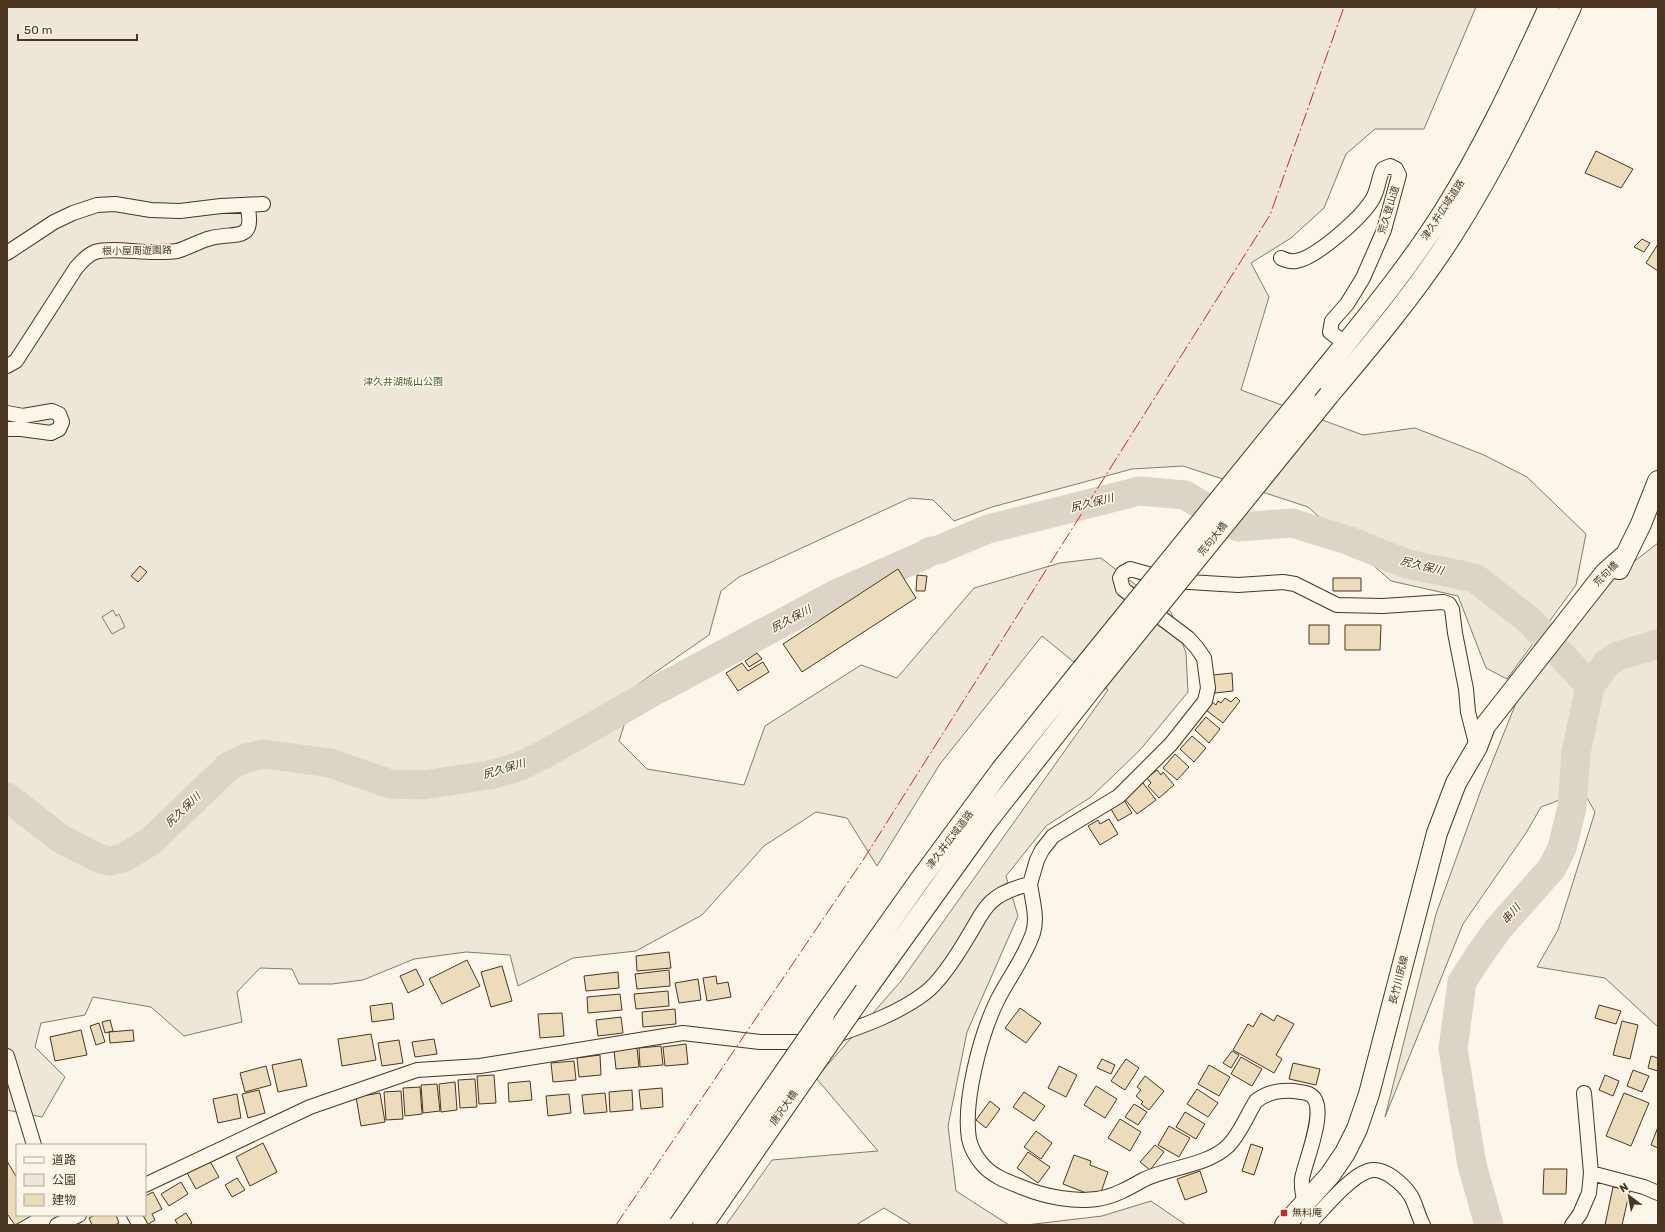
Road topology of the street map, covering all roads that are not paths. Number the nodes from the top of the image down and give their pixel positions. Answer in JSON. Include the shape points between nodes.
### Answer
{"nodes":[{"id":1,"x":1549,"y":7,"type":"edge"},
{"id":2,"x":1571,"y":7,"type":"edge"},
{"id":3,"x":263,"y":204,"type":"dead end"},
{"id":4,"x":248,"y":211,"type":"junction"},
{"id":5,"x":7,"y":254,"type":"edge"},
{"id":6,"x":1281,"y":258,"type":"dead end"},
{"id":7,"x":1345,"y":343,"type":"junction"},
{"id":8,"x":7,"y":366,"type":"edge"},
{"id":9,"x":1305,"y":394,"type":"joint"},
{"id":10,"x":1329,"y":395,"type":"joint"},
{"id":11,"x":7,"y":413,"type":"edge"},
{"id":12,"x":7,"y":429,"type":"edge"},
{"id":13,"x":1658,"y":481,"type":"edge"},
{"id":14,"x":1082,"y":669,"type":"joint"},
{"id":15,"x":1096,"y":682,"type":"joint"},
{"id":16,"x":1477,"y":747,"type":"junction"},
{"id":17,"x":1030,"y":884,"type":"junction"},
{"id":18,"x":865,"y":991,"type":"joint"},
{"id":19,"x":824,"y":1015,"type":"joint"},
{"id":20,"x":7,"y":1056,"type":"edge"},
{"id":21,"x":1584,"y":1093,"type":"dead end"},
{"id":22,"x":34,"y":1144,"type":"edge"},
{"id":23,"x":1591,"y":1173,"type":"junction"},
{"id":24,"x":146,"y":1185,"type":"edge"},
{"id":25,"x":1658,"y":1193,"type":"edge"},
{"id":26,"x":1305,"y":1204,"type":"junction"},
{"id":27,"x":76,"y":1216,"type":"edge"},
{"id":28,"x":135,"y":1216,"type":"edge"},
{"id":29,"x":59,"y":1222,"type":"edge"},
{"id":30,"x":140,"y":1225,"type":"edge"},
{"id":31,"x":679,"y":1225,"type":"edge"},
{"id":32,"x":703,"y":1225,"type":"edge"},
{"id":33,"x":1285,"y":1225,"type":"edge"},
{"id":34,"x":1308,"y":1225,"type":"edge"},
{"id":35,"x":1423,"y":1225,"type":"edge"},
{"id":36,"x":1572,"y":1225,"type":"edge"}],
"edges":[{"from":1,"to":7,"type":"main road","name":"津久井広域道路","via":[[1496,120],[1458,188],[1403,270]]},
{"from":2,"to":10,"type":"main road","name":"津久井広域道路","via":[[1504,146],[1451,237],[1405,301]]},
{"from":3,"to":4,"type":"street"},
{"from":4,"to":5,"type":"street","via":[[221,206],[180,211],[151,210],[115,204],[97,205],[54,222]]},
{"from":4,"to":8,"type":"street","name":"根小屋周遊園路","via":[[250,224],[246,231],[239,234],[210,238],[178,250],[94,252],[76,268],[16,361]]},
{"from":6,"to":7,"type":"street","name":"荒久登山道","via":[[1295,261],[1306,257],[1343,232],[1373,199],[1383,169],[1390,166],[1396,169],[1399,175],[1398,184],[1384,230],[1362,278],[1347,304],[1332,321],[1330,332]]},
{"from":7,"to":9,"type":"main road","name":"津久井広域道路"},
{"from":9,"to":14,"type":"main road","name":"荒句大橋","bridge":true},
{"from":10,"to":15,"type":"main road","name":"荒句大橋","bridge":true},
{"from":11,"to":12,"type":"street","via":[[23,416],[52,411],[59,414],[62,422],[59,429],[51,433]]},
{"from":13,"to":16,"type":"main road","name":"荒句橋","via":[[1641,524],[1613,581]]},
{"from":14,"to":19,"type":"main road","name":"津久井広域道路","via":[[1001,770]]},
{"from":15,"to":18,"type":"main road","name":"津久井広域道路","via":[[985,824]]},
{"from":16,"to":17,"type":"street","via":[[1468,712],[1452,609],[1449,604],[1337,604],[1295,584],[1284,582],[1232,584],[1173,581],[1130,569],[1120,578],[1123,589],[1188,638],[1204,658],[1208,688],[1205,702],[1171,744],[1119,796],[1053,836],[1037,860]]},
{"from":16,"to":26,"type":"main road","name":"長竹川尻線","via":[[1456,783],[1437,833],[1361,1120],[1340,1160]]},
{"from":17,"to":24,"type":"street","via":[[998,896],[990,902],[962,947],[926,993],[882,1018],[846,1032],[820,1040],[781,1043],[683,1033],[480,1066],[417,1070],[310,1107]]},
{"from":17,"to":26,"type":"street","via":[[1035,917],[1033,932],[989,1019],[975,1066],[969,1105],[969,1140],[981,1163],[996,1176],[1031,1190],[1067,1199],[1098,1199],[1125,1190],[1155,1174],[1213,1156],[1228,1146],[1256,1101],[1268,1093],[1296,1092],[1310,1094],[1316,1100],[1317,1110],[1314,1142],[1302,1178]]},
{"from":18,"to":32,"type":"main road","name":"唐沢大橋","bridge":true},
{"from":19,"to":31,"type":"main road","name":"唐沢大橋","bridge":true},
{"from":20,"to":22,"type":"street"},
{"from":21,"to":23,"type":"street"},
{"from":23,"to":25,"type":"street"},
{"from":23,"to":36,"type":"street","via":[[1589,1193]]},
{"from":26,"to":33,"type":"main road","name":"長竹川尻線"},
{"from":27,"to":29,"type":"street"},
{"from":28,"to":30,"type":"street"},
{"from":34,"to":35,"type":"street","via":[[1354,1178],[1369,1171],[1383,1172],[1395,1179],[1412,1198]]}]}
